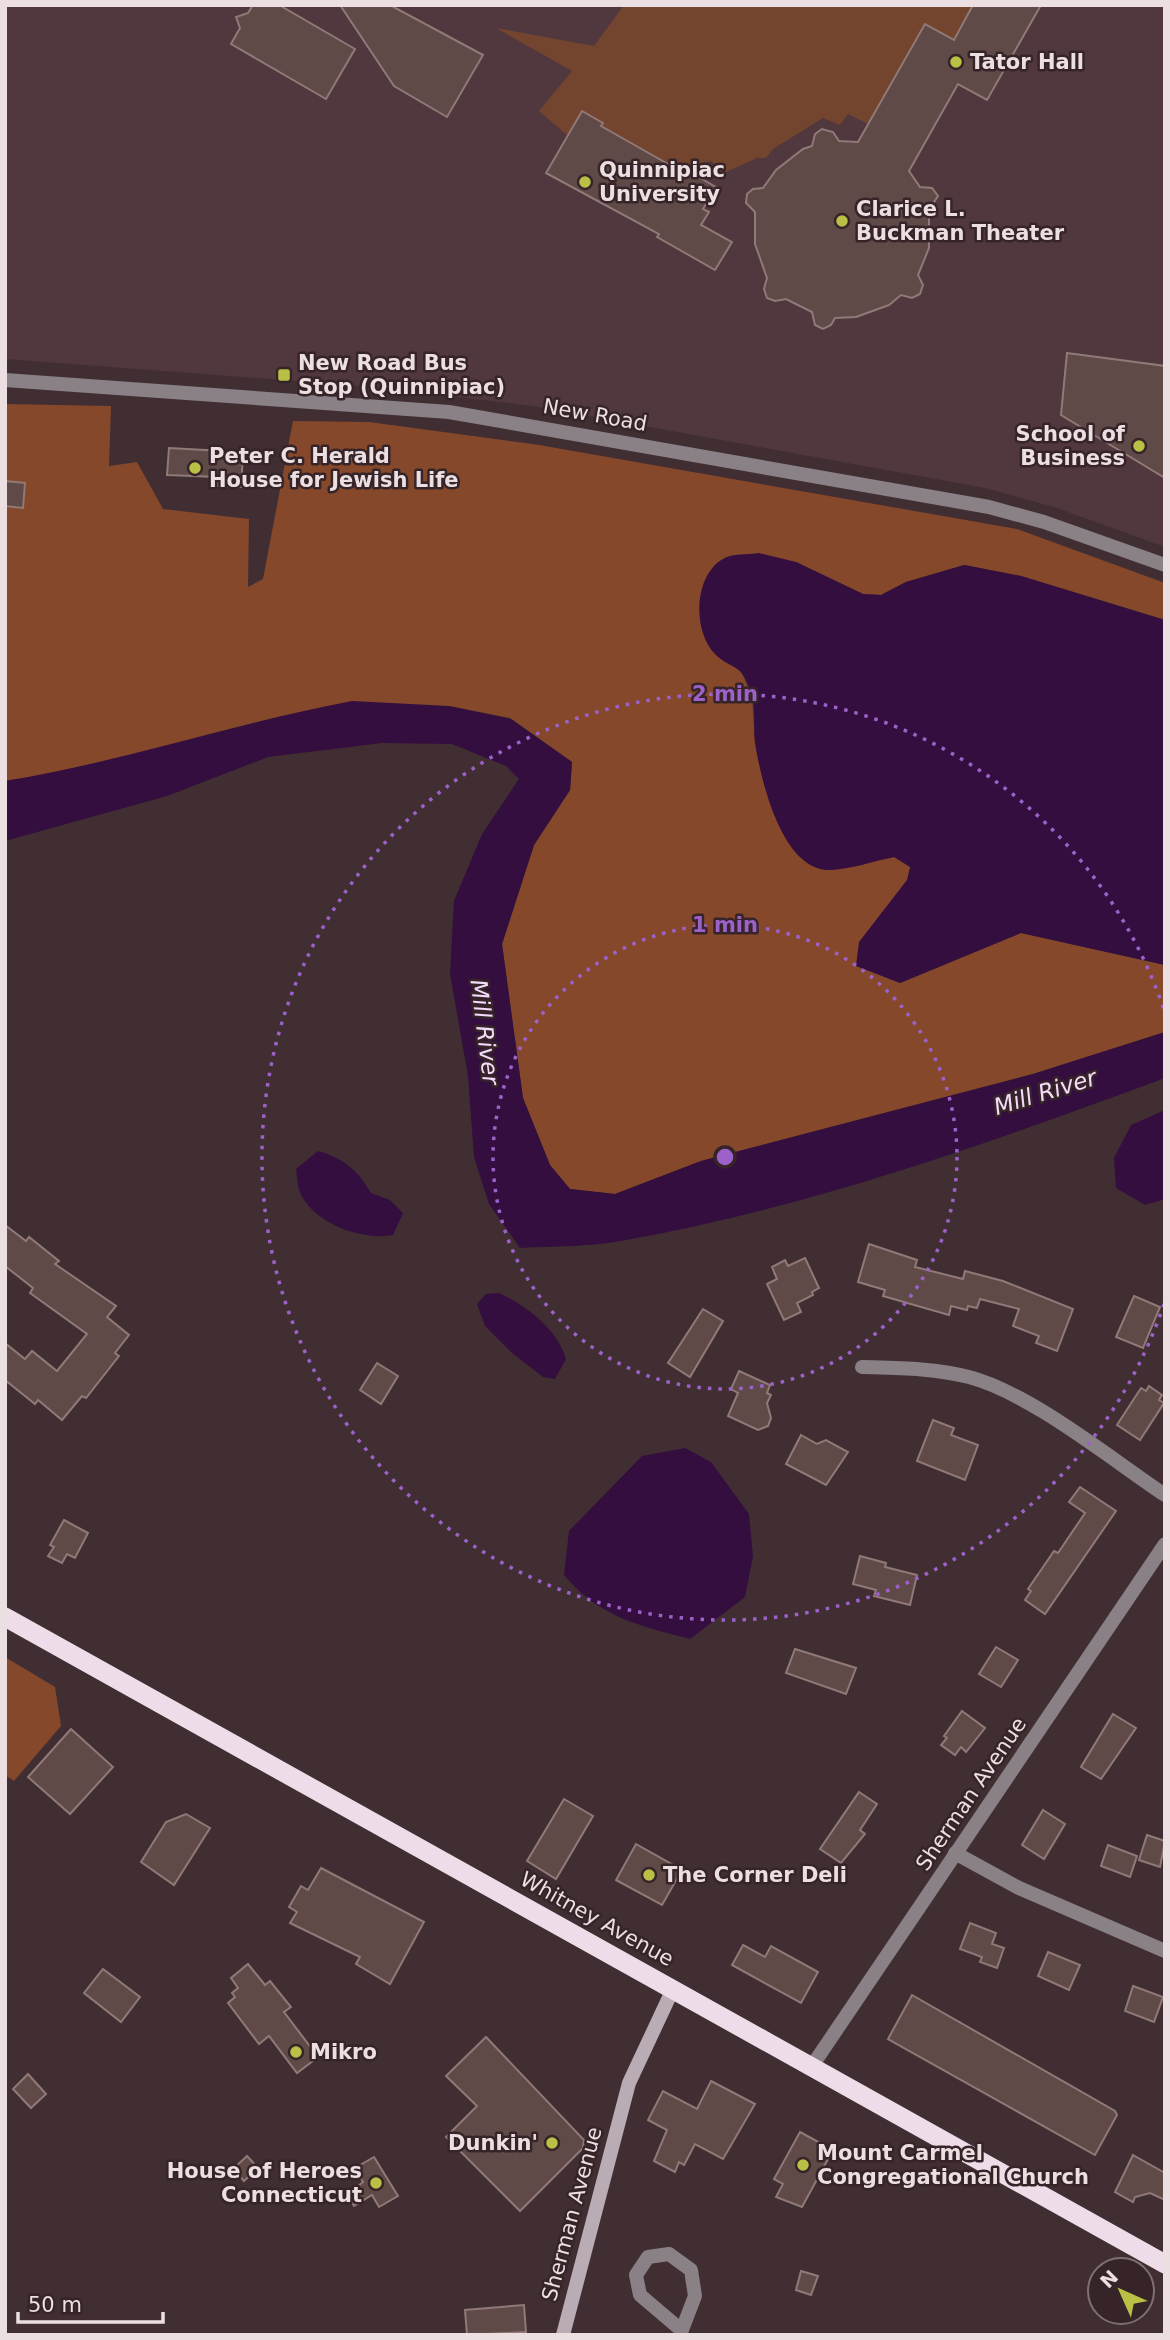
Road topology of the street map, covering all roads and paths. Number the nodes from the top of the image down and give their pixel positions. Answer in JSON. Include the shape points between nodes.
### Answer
{"nodes":[{"id":1,"x":5,"y":380,"type":"edge"},
{"id":2,"x":1165,"y":565,"type":"edge"},
{"id":3,"x":862,"y":1367,"type":"dead end"},
{"id":4,"x":1165,"y":1495,"type":"edge"},
{"id":5,"x":1165,"y":1544,"type":"edge"},
{"id":6,"x":5,"y":1617,"type":"edge"},
{"id":7,"x":955,"y":1853,"type":"junction"},
{"id":8,"x":1165,"y":1951,"type":"edge"},
{"id":9,"x":673,"y":1989,"type":"junction"},
{"id":10,"x":812,"y":2066,"type":"junction"},
{"id":11,"x":1165,"y":2264,"type":"edge"},
{"id":12,"x":680,"y":2332,"type":"edge"},
{"id":13,"x":563,"y":2335,"type":"edge"}],
"edges":[{"from":1,"to":2,"type":"street","name":"New Road","via":[[449,412],[538,426],[989,506]]},
{"from":3,"to":4,"type":"street","via":[[922,1369],[969,1377],[1012,1394]]},
{"from":5,"to":7,"type":"street","name":"Sherman Avenue"},
{"from":6,"to":9,"type":"highway","name":"Whitney Avenue"},
{"from":7,"to":8,"type":"street","via":[[1019,1888]]},
{"from":7,"to":10,"type":"street","name":"Sherman Avenue"},
{"from":9,"to":10,"type":"highway","name":"Whitney Avenue"},
{"from":9,"to":13,"type":"main road","name":"Sherman Avenue","via":[[629,2083]]},
{"from":10,"to":11,"type":"highway","name":"Whitney Avenue"},
{"from":12,"to":12,"type":"street","via":[[695,2296],[691,2270],[669,2254],[648,2257],[636,2274],[640,2295]]}]}
